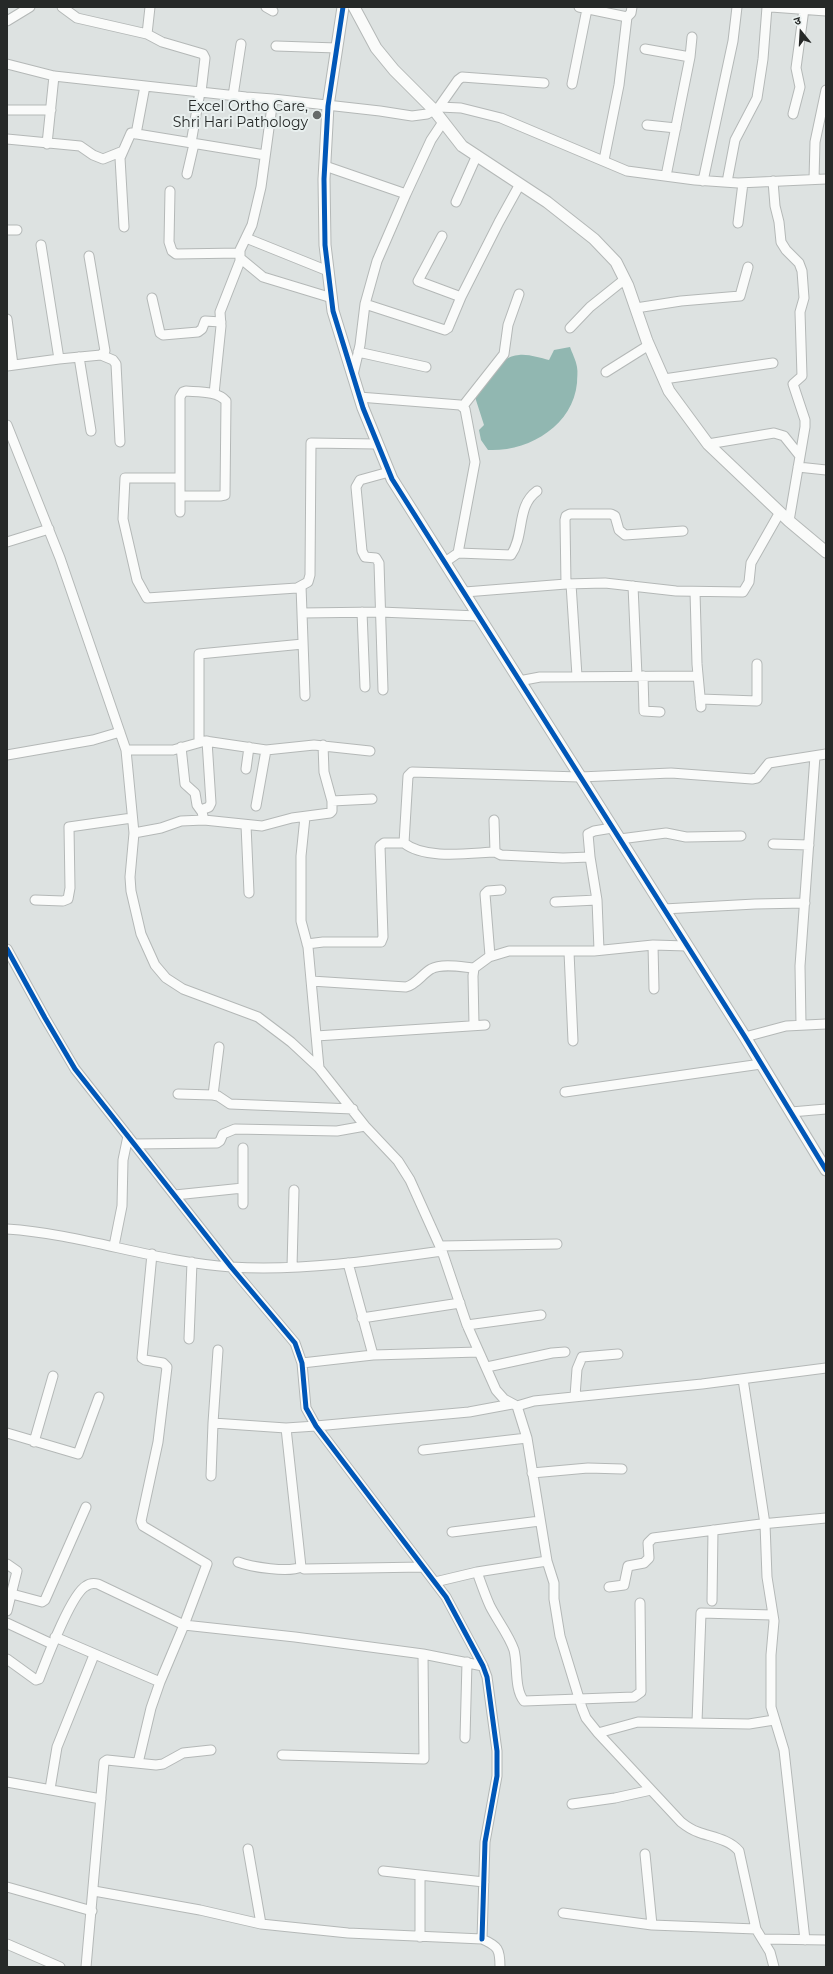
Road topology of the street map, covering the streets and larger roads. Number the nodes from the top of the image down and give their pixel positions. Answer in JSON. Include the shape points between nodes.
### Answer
{"nodes":[{"id":1,"x":30,"y":7,"type":"edge"},
{"id":2,"x":62,"y":7,"type":"edge"},
{"id":3,"x":150,"y":7,"type":"edge"},
{"id":4,"x":343,"y":7,"type":"edge"},
{"id":5,"x":354,"y":7,"type":"edge"},
{"id":6,"x":632,"y":7,"type":"edge"},
{"id":7,"x":737,"y":7,"type":"edge"},
{"id":8,"x":767,"y":7,"type":"edge"},
{"id":9,"x":771,"y":7,"type":"edge"},
{"id":10,"x":583,"y":8,"type":"edge"},
{"id":11,"x":608,"y":10,"type":"edge"},
{"id":12,"x":804,"y":10,"type":"junction"},
{"id":13,"x":826,"y":11,"type":"edge"},
{"id":14,"x":627,"y":17,"type":"junction"},
{"id":15,"x":9,"y":18,"type":"edge"},
{"id":16,"x":147,"y":34,"type":"junction"},
{"id":17,"x":692,"y":37,"type":"dead end"},
{"id":18,"x":240,"y":44,"type":"dead end"},
{"id":19,"x":276,"y":46,"type":"dead end"},
{"id":20,"x":338,"y":48,"type":"junction"},
{"id":21,"x":645,"y":49,"type":"dead end"},
{"id":22,"x":690,"y":57,"type":"junction"},
{"id":23,"x":7,"y":64,"type":"edge"},
{"id":24,"x":54,"y":76,"type":"junction"},
{"id":25,"x":544,"y":83,"type":"dead end"},
{"id":26,"x":572,"y":84,"type":"dead end"},
{"id":27,"x":145,"y":86,"type":"junction"},
{"id":28,"x":826,"y":90,"type":"edge"},
{"id":29,"x":201,"y":92,"type":"junction"},
{"id":30,"x":233,"y":96,"type":"junction"},
{"id":31,"x":273,"y":99,"type":"junction"},
{"id":32,"x":328,"y":106,"type":"junction"},
{"id":33,"x":436,"y":109,"type":"junction"},
{"id":34,"x":7,"y":110,"type":"edge"},
{"id":35,"x":51,"y":110,"type":"junction"},
{"id":36,"x":793,"y":114,"type":"dead end"},
{"id":37,"x":443,"y":122,"type":"junction"},
{"id":38,"x":647,"y":125,"type":"dead end"},
{"id":39,"x":676,"y":128,"type":"junction"},
{"id":40,"x":136,"y":134,"type":"junction"},
{"id":41,"x":7,"y":139,"type":"edge"},
{"id":42,"x":192,"y":143,"type":"junction"},
{"id":43,"x":47,"y":144,"type":"junction"},
{"id":44,"x":123,"y":151,"type":"junction"},
{"id":45,"x":265,"y":155,"type":"junction"},
{"id":46,"x":476,"y":155,"type":"junction"},
{"id":47,"x":604,"y":160,"type":"junction"},
{"id":48,"x":325,"y":166,"type":"junction"},
{"id":49,"x":187,"y":174,"type":"dead end"},
{"id":50,"x":666,"y":176,"type":"junction"},
{"id":51,"x":826,"y":179,"type":"edge"},
{"id":52,"x":814,"y":180,"type":"junction"},
{"id":53,"x":703,"y":181,"type":"junction"},
{"id":54,"x":773,"y":181,"type":"junction"},
{"id":55,"x":727,"y":182,"type":"junction"},
{"id":56,"x":743,"y":183,"type":"junction"},
{"id":57,"x":520,"y":184,"type":"junction"},
{"id":58,"x":170,"y":191,"type":"dead end"},
{"id":59,"x":406,"y":194,"type":"junction"},
{"id":60,"x":456,"y":202,"type":"dead end"},
{"id":61,"x":738,"y":223,"type":"dead end"},
{"id":62,"x":124,"y":227,"type":"dead end"},
{"id":63,"x":7,"y":230,"type":"edge"},
{"id":64,"x":17,"y":230,"type":"dead end"},
{"id":65,"x":442,"y":236,"type":"dead end"},
{"id":66,"x":246,"y":238,"type":"junction"},
{"id":67,"x":41,"y":245,"type":"dead end"},
{"id":68,"x":90,"y":256,"type":"dead end"},
{"id":69,"x":240,"y":256,"type":"junction"},
{"id":70,"x":748,"y":267,"type":"dead end"},
{"id":71,"x":328,"y":271,"type":"junction"},
{"id":72,"x":625,"y":280,"type":"junction"},
{"id":73,"x":519,"y":294,"type":"dead end"},
{"id":74,"x":152,"y":298,"type":"dead end"},
{"id":75,"x":332,"y":298,"type":"junction"},
{"id":76,"x":461,"y":298,"type":"junction"},
{"id":77,"x":365,"y":304,"type":"junction"},
{"id":78,"x":636,"y":308,"type":"junction"},
{"id":79,"x":7,"y":320,"type":"edge"},
{"id":80,"x":221,"y":322,"type":"junction"},
{"id":81,"x":570,"y":328,"type":"dead end"},
{"id":82,"x":649,"y":345,"type":"junction"},
{"id":83,"x":358,"y":352,"type":"junction"},
{"id":84,"x":101,"y":355,"type":"junction"},
{"id":85,"x":79,"y":357,"type":"junction"},
{"id":86,"x":59,"y":358,"type":"junction"},
{"id":87,"x":772,"y":363,"type":"dead end"},
{"id":88,"x":10,"y":366,"type":"edge"},
{"id":89,"x":426,"y":367,"type":"dead end"},
{"id":90,"x":606,"y":372,"type":"dead end"},
{"id":91,"x":353,"y":375,"type":"junction"},
{"id":92,"x":664,"y":379,"type":"junction"},
{"id":93,"x":214,"y":394,"type":"junction"},
{"id":94,"x":359,"y":396,"type":"junction"},
{"id":95,"x":463,"y":406,"type":"junction"},
{"id":96,"x":7,"y":425,"type":"edge"},
{"id":97,"x":91,"y":431,"type":"dead end"},
{"id":98,"x":120,"y":442,"type":"dead end"},
{"id":99,"x":377,"y":444,"type":"junction"},
{"id":100,"x":708,"y":444,"type":"junction"},
{"id":101,"x":800,"y":456,"type":"junction"},
{"id":102,"x":798,"y":467,"type":"junction"},
{"id":103,"x":826,"y":470,"type":"edge"},
{"id":104,"x":389,"y":472,"type":"junction"},
{"id":105,"x":180,"y":478,"type":"junction"},
{"id":106,"x":536,"y":491,"type":"dead end"},
{"id":107,"x":180,"y":496,"type":"junction"},
{"id":108,"x":180,"y":512,"type":"dead end"},
{"id":109,"x":780,"y":512,"type":"junction"},
{"id":110,"x":789,"y":521,"type":"junction"},
{"id":111,"x":49,"y":529,"type":"junction"},
{"id":112,"x":683,"y":531,"type":"dead end"},
{"id":113,"x":7,"y":542,"type":"edge"},
{"id":114,"x":826,"y":552,"type":"edge"},
{"id":115,"x":458,"y":553,"type":"junction"},
{"id":116,"x":445,"y":562,"type":"junction"},
{"id":117,"x":568,"y":584,"type":"junction"},
{"id":118,"x":301,"y":586,"type":"junction"},
{"id":119,"x":633,"y":586,"type":"junction"},
{"id":120,"x":465,"y":592,"type":"junction"},
{"id":121,"x":695,"y":592,"type":"junction"},
{"id":122,"x":362,"y":612,"type":"junction"},
{"id":123,"x":380,"y":612,"type":"junction"},
{"id":124,"x":302,"y":613,"type":"junction"},
{"id":125,"x":478,"y":616,"type":"junction"},
{"id":126,"x":303,"y":644,"type":"junction"},
{"id":127,"x":757,"y":664,"type":"dead end"},
{"id":128,"x":577,"y":676,"type":"junction"},
{"id":129,"x":640,"y":676,"type":"junction"},
{"id":130,"x":698,"y":676,"type":"junction"},
{"id":131,"x":519,"y":681,"type":"junction"},
{"id":132,"x":365,"y":686,"type":"dead end"},
{"id":133,"x":383,"y":690,"type":"dead end"},
{"id":134,"x":305,"y":696,"type":"dead end"},
{"id":135,"x":660,"y":712,"type":"dead end"},
{"id":136,"x":120,"y":732,"type":"junction"},
{"id":137,"x":203,"y":741,"type":"junction"},
{"id":138,"x":323,"y":745,"type":"junction"},
{"id":139,"x":181,"y":747,"type":"junction"},
{"id":140,"x":249,"y":748,"type":"junction"},
{"id":141,"x":126,"y":750,"type":"junction"},
{"id":142,"x":266,"y":750,"type":"junction"},
{"id":143,"x":370,"y":751,"type":"dead end"},
{"id":144,"x":826,"y":754,"type":"edge"},
{"id":145,"x":7,"y":755,"type":"edge"},
{"id":146,"x":815,"y":756,"type":"junction"},
{"id":147,"x":246,"y":769,"type":"dead end"},
{"id":148,"x":580,"y":777,"type":"junction"},
{"id":149,"x":372,"y":799,"type":"dead end"},
{"id":150,"x":332,"y":801,"type":"junction"},
{"id":151,"x":256,"y":806,"type":"dead end"},
{"id":152,"x":201,"y":810,"type":"junction"},
{"id":153,"x":132,"y":818,"type":"junction"},
{"id":154,"x":305,"y":818,"type":"junction"},
{"id":155,"x":204,"y":820,"type":"junction"},
{"id":156,"x":494,"y":820,"type":"dead end"},
{"id":157,"x":246,"y":825,"type":"junction"},
{"id":158,"x":612,"y":828,"type":"junction"},
{"id":159,"x":134,"y":834,"type":"junction"},
{"id":160,"x":741,"y":836,"type":"dead end"},
{"id":161,"x":620,"y":839,"type":"junction"},
{"id":162,"x":404,"y":843,"type":"junction"},
{"id":163,"x":773,"y":844,"type":"dead end"},
{"id":164,"x":809,"y":845,"type":"junction"},
{"id":165,"x":495,"y":852,"type":"junction"},
{"id":166,"x":590,"y":857,"type":"junction"},
{"id":167,"x":501,"y":890,"type":"dead end"},
{"id":168,"x":249,"y":893,"type":"dead end"},
{"id":169,"x":35,"y":900,"type":"dead end"},
{"id":170,"x":597,"y":900,"type":"junction"},
{"id":171,"x":554,"y":902,"type":"dead end"},
{"id":172,"x":805,"y":903,"type":"junction"},
{"id":173,"x":664,"y":909,"type":"junction"},
{"id":174,"x":307,"y":944,"type":"junction"},
{"id":175,"x":653,"y":945,"type":"junction"},
{"id":176,"x":687,"y":946,"type":"junction"},
{"id":177,"x":7,"y":949,"type":"edge"},
{"id":178,"x":599,"y":950,"type":"junction"},
{"id":179,"x":569,"y":952,"type":"junction"},
{"id":180,"x":490,"y":956,"type":"junction"},
{"id":181,"x":474,"y":968,"type":"junction"},
{"id":182,"x":311,"y":981,"type":"junction"},
{"id":183,"x":654,"y":989,"type":"dead end"},
{"id":184,"x":801,"y":1024,"type":"junction"},
{"id":185,"x":826,"y":1024,"type":"edge"},
{"id":186,"x":474,"y":1025,"type":"junction"},
{"id":187,"x":485,"y":1025,"type":"dead end"},
{"id":188,"x":316,"y":1036,"type":"junction"},
{"id":189,"x":745,"y":1037,"type":"junction"},
{"id":190,"x":573,"y":1041,"type":"dead end"},
{"id":191,"x":219,"y":1047,"type":"dead end"},
{"id":192,"x":761,"y":1064,"type":"junction"},
{"id":193,"x":318,"y":1068,"type":"junction"},
{"id":194,"x":565,"y":1092,"type":"dead end"},
{"id":195,"x":178,"y":1094,"type":"dead end"},
{"id":196,"x":213,"y":1095,"type":"junction"},
{"id":197,"x":353,"y":1109,"type":"junction"},
{"id":198,"x":826,"y":1110,"type":"edge"},
{"id":199,"x":791,"y":1112,"type":"junction"},
{"id":200,"x":365,"y":1126,"type":"junction"},
{"id":201,"x":131,"y":1140,"type":"junction"},
{"id":202,"x":243,"y":1148,"type":"dead end"},
{"id":203,"x":826,"y":1170,"type":"edge"},
{"id":204,"x":243,"y":1188,"type":"junction"},
{"id":205,"x":294,"y":1190,"type":"dead end"},
{"id":206,"x":176,"y":1195,"type":"junction"},
{"id":207,"x":243,"y":1204,"type":"dead end"},
{"id":208,"x":7,"y":1229,"type":"edge"},
{"id":209,"x":557,"y":1244,"type":"dead end"},
{"id":210,"x":114,"y":1246,"type":"junction"},
{"id":211,"x":441,"y":1248,"type":"junction"},
{"id":212,"x":152,"y":1254,"type":"junction"},
{"id":213,"x":192,"y":1262,"type":"junction"},
{"id":214,"x":348,"y":1263,"type":"junction"},
{"id":215,"x":231,"y":1267,"type":"junction"},
{"id":216,"x":292,"y":1267,"type":"junction"},
{"id":217,"x":460,"y":1303,"type":"junction"},
{"id":218,"x":541,"y":1315,"type":"dead end"},
{"id":219,"x":362,"y":1318,"type":"junction"},
{"id":220,"x":467,"y":1325,"type":"junction"},
{"id":221,"x":189,"y":1339,"type":"dead end"},
{"id":222,"x":218,"y":1350,"type":"dead end"},
{"id":223,"x":479,"y":1352,"type":"junction"},
{"id":224,"x":565,"y":1352,"type":"dead end"},
{"id":225,"x":618,"y":1354,"type":"dead end"},
{"id":226,"x":374,"y":1355,"type":"junction"},
{"id":227,"x":302,"y":1362,"type":"junction"},
{"id":228,"x":486,"y":1367,"type":"junction"},
{"id":229,"x":826,"y":1368,"type":"edge"},
{"id":230,"x":54,"y":1376,"type":"dead end"},
{"id":231,"x":743,"y":1379,"type":"junction"},
{"id":232,"x":575,"y":1396,"type":"junction"},
{"id":233,"x":99,"y":1397,"type":"dead end"},
{"id":234,"x":514,"y":1405,"type":"junction"},
{"id":235,"x":213,"y":1423,"type":"junction"},
{"id":236,"x":316,"y":1426,"type":"junction"},
{"id":237,"x":286,"y":1428,"type":"junction"},
{"id":238,"x":7,"y":1433,"type":"edge"},
{"id":239,"x":527,"y":1438,"type":"junction"},
{"id":240,"x":34,"y":1442,"type":"junction"},
{"id":241,"x":424,"y":1450,"type":"dead end"},
{"id":242,"x":622,"y":1469,"type":"dead end"},
{"id":243,"x":532,"y":1474,"type":"junction"},
{"id":244,"x":211,"y":1476,"type":"dead end"},
{"id":245,"x":86,"y":1507,"type":"dead end"},
{"id":246,"x":826,"y":1518,"type":"edge"},
{"id":247,"x":540,"y":1521,"type":"junction"},
{"id":248,"x":765,"y":1524,"type":"junction"},
{"id":249,"x":713,"y":1530,"type":"junction"},
{"id":250,"x":452,"y":1532,"type":"dead end"},
{"id":251,"x":548,"y":1561,"type":"junction"},
{"id":252,"x":238,"y":1562,"type":"dead end"},
{"id":253,"x":7,"y":1564,"type":"edge"},
{"id":254,"x":301,"y":1567,"type":"junction"},
{"id":255,"x":424,"y":1567,"type":"junction"},
{"id":256,"x":477,"y":1572,"type":"junction"},
{"id":257,"x":435,"y":1582,"type":"junction"},
{"id":258,"x":609,"y":1588,"type":"dead end"},
{"id":259,"x":12,"y":1594,"type":"junction"},
{"id":260,"x":712,"y":1601,"type":"dead end"},
{"id":261,"x":640,"y":1603,"type":"dead end"},
{"id":262,"x":7,"y":1611,"type":"edge"},
{"id":263,"x":772,"y":1615,"type":"junction"},
{"id":264,"x":7,"y":1623,"type":"edge"},
{"id":265,"x":184,"y":1625,"type":"junction"},
{"id":266,"x":54,"y":1641,"type":"junction"},
{"id":267,"x":422,"y":1654,"type":"junction"},
{"id":268,"x":94,"y":1655,"type":"junction"},
{"id":269,"x":7,"y":1659,"type":"edge"},
{"id":270,"x":467,"y":1662,"type":"junction"},
{"id":271,"x":483,"y":1666,"type":"junction"},
{"id":272,"x":160,"y":1682,"type":"junction"},
{"id":273,"x":579,"y":1698,"type":"junction"},
{"id":274,"x":774,"y":1720,"type":"junction"},
{"id":275,"x":697,"y":1722,"type":"junction"},
{"id":276,"x":598,"y":1733,"type":"junction"},
{"id":277,"x":465,"y":1738,"type":"dead end"},
{"id":278,"x":210,"y":1750,"type":"dead end"},
{"id":279,"x":282,"y":1755,"type":"dead end"},
{"id":280,"x":138,"y":1763,"type":"junction"},
{"id":281,"x":7,"y":1782,"type":"edge"},
{"id":282,"x":50,"y":1789,"type":"junction"},
{"id":283,"x":651,"y":1790,"type":"junction"},
{"id":284,"x":101,"y":1799,"type":"junction"},
{"id":285,"x":572,"y":1804,"type":"dead end"},
{"id":286,"x":248,"y":1849,"type":"dead end"},
{"id":287,"x":645,"y":1854,"type":"dead end"},
{"id":288,"x":383,"y":1872,"type":"dead end"},
{"id":289,"x":420,"y":1875,"type":"junction"},
{"id":290,"x":484,"y":1882,"type":"junction"},
{"id":291,"x":7,"y":1887,"type":"edge"},
{"id":292,"x":94,"y":1891,"type":"junction"},
{"id":293,"x":92,"y":1911,"type":"junction"},
{"id":294,"x":563,"y":1913,"type":"dead end"},
{"id":295,"x":261,"y":1924,"type":"junction"},
{"id":296,"x":652,"y":1925,"type":"junction"},
{"id":297,"x":756,"y":1929,"type":"junction"},
{"id":298,"x":420,"y":1937,"type":"junction"},
{"id":299,"x":482,"y":1940,"type":"junction"},
{"id":300,"x":764,"y":1940,"type":"junction"},
{"id":301,"x":805,"y":1940,"type":"junction"},
{"id":302,"x":826,"y":1940,"type":"edge"},
{"id":303,"x":7,"y":1944,"type":"edge"},
{"id":304,"x":60,"y":1967,"type":"edge"},
{"id":305,"x":86,"y":1967,"type":"edge"},
{"id":306,"x":500,"y":1967,"type":"edge"},
{"id":307,"x":774,"y":1967,"type":"edge"}],
"edges":[{"from":1,"to":15,"type":"street"},
{"from":2,"to":16,"type":"street","via":[[77,18]]},
{"from":3,"to":16,"type":"street"},
{"from":4,"to":20,"type":"street"},
{"from":5,"to":33,"type":"street","via":[[376,48],[394,70]]},
{"from":6,"to":14,"type":"street"},
{"from":7,"to":53,"type":"street","via":[[733,41]]},
{"from":8,"to":55,"type":"street","via":[[764,59],[757,98],[735,140]]},
{"from":9,"to":12,"type":"street"},
{"from":10,"to":11,"type":"street"},
{"from":10,"to":26,"type":"street"},
{"from":11,"to":14,"type":"street"},
{"from":12,"to":13,"type":"street"},
{"from":12,"to":36,"type":"street","via":[[796,68],[800,87]]},
{"from":14,"to":47,"type":"street"},
{"from":16,"to":29,"type":"street","via":[[162,42],[205,56]]},
{"from":17,"to":22,"type":"street"},
{"from":18,"to":30,"type":"street"},
{"from":19,"to":20,"type":"street"},
{"from":20,"to":32,"type":"street"},
{"from":21,"to":22,"type":"street"},
{"from":22,"to":39,"type":"street"},
{"from":23,"to":24,"type":"street"},
{"from":24,"to":27,"type":"street"},
{"from":24,"to":35,"type":"street"},
{"from":25,"to":33,"type":"street","via":[[462,77]]},
{"from":27,"to":29,"type":"street"},
{"from":27,"to":40,"type":"street"},
{"from":28,"to":52,"type":"street","via":[[815,142]]},
{"from":29,"to":30,"type":"street"},
{"from":29,"to":42,"type":"street"},
{"from":30,"to":31,"type":"street"},
{"from":31,"to":32,"type":"street"},
{"from":31,"to":45,"type":"street"},
{"from":32,"to":33,"type":"street","via":[[412,116],[427,114]]},
{"from":32,"to":48,"type":"street"},
{"from":33,"to":37,"type":"street"},
{"from":33,"to":47,"type":"street","via":[[461,108],[501,118]]},
{"from":34,"to":35,"type":"street"},
{"from":35,"to":43,"type":"street"},
{"from":37,"to":46,"type":"street","via":[[462,146]]},
{"from":37,"to":59,"type":"street","via":[[431,140]]},
{"from":38,"to":39,"type":"street"},
{"from":39,"to":50,"type":"street"},
{"from":40,"to":42,"type":"street"},
{"from":40,"to":44,"type":"street","via":[[131,133]]},
{"from":41,"to":43,"type":"street"},
{"from":42,"to":45,"type":"street"},
{"from":42,"to":49,"type":"street"},
{"from":43,"to":44,"type":"street","via":[[80,146],[93,155],[104,158]]},
{"from":44,"to":62,"type":"street","via":[[120,158]]},
{"from":45,"to":66,"type":"street","via":[[252,224]]},
{"from":46,"to":57,"type":"street"},
{"from":46,"to":60,"type":"street"},
{"from":47,"to":50,"type":"street","via":[[627,171]]},
{"from":48,"to":59,"type":"street"},
{"from":48,"to":71,"type":"street","via":[[325,245]]},
{"from":50,"to":53,"type":"street"},
{"from":51,"to":52,"type":"street"},
{"from":52,"to":54,"type":"street"},
{"from":53,"to":55,"type":"street"},
{"from":54,"to":56,"type":"street"},
{"from":54,"to":101,"type":"street","via":[[774,206],[781,242],[802,270],[802,376],[793,384],[805,420]]},
{"from":55,"to":56,"type":"street"},
{"from":56,"to":61,"type":"street"},
{"from":57,"to":72,"type":"street","via":[[594,239],[616,262]]},
{"from":57,"to":76,"type":"street","via":[[498,222]]},
{"from":58,"to":69,"type":"street","via":[[169,242],[172,251],[176,254]]},
{"from":59,"to":77,"type":"street","via":[[377,262]]},
{"from":63,"to":64,"type":"street"},
{"from":65,"to":76,"type":"street","via":[[418,281]]},
{"from":66,"to":69,"type":"street"},
{"from":66,"to":71,"type":"street"},
{"from":67,"to":86,"type":"street"},
{"from":68,"to":84,"type":"street","via":[[105,351]]},
{"from":69,"to":75,"type":"street","via":[[262,277]]},
{"from":69,"to":80,"type":"street","via":[[220,312]]},
{"from":70,"to":78,"type":"street","via":[[740,296]]},
{"from":71,"to":75,"type":"street"},
{"from":72,"to":78,"type":"street"},
{"from":72,"to":81,"type":"street","via":[[590,307]]},
{"from":73,"to":95,"type":"street","via":[[508,325],[504,354]]},
{"from":74,"to":80,"type":"street","via":[[161,335],[198,332],[205,321]]},
{"from":75,"to":91,"type":"street","via":[[333,311]]},
{"from":76,"to":77,"type":"street","via":[[445,330]]},
{"from":77,"to":83,"type":"street"},
{"from":78,"to":82,"type":"street"},
{"from":79,"to":88,"type":"street"},
{"from":80,"to":93,"type":"street"},
{"from":82,"to":90,"type":"street"},
{"from":82,"to":92,"type":"street"},
{"from":83,"to":89,"type":"street"},
{"from":83,"to":91,"type":"street"},
{"from":84,"to":85,"type":"street"},
{"from":84,"to":98,"type":"street","via":[[116,364]]},
{"from":85,"to":86,"type":"street"},
{"from":85,"to":97,"type":"street"},
{"from":86,"to":88,"type":"street"},
{"from":87,"to":92,"type":"street"},
{"from":91,"to":94,"type":"street"},
{"from":92,"to":100,"type":"street","via":[[669,391]]},
{"from":93,"to":105,"type":"street","via":[[186,391],[181,394]]},
{"from":93,"to":107,"type":"street","via":[[226,401],[224,495]]},
{"from":94,"to":95,"type":"street"},
{"from":94,"to":99,"type":"street"},
{"from":95,"to":115,"type":"street","via":[[476,462]]},
{"from":96,"to":111,"type":"street"},
{"from":99,"to":104,"type":"street"},
{"from":99,"to":118,"type":"street","via":[[311,443],[310,576],[308,582]]},
{"from":100,"to":101,"type":"street","via":[[774,433],[784,436]]},
{"from":100,"to":109,"type":"street"},
{"from":101,"to":102,"type":"street"},
{"from":102,"to":103,"type":"street"},
{"from":102,"to":110,"type":"street"},
{"from":104,"to":116,"type":"street"},
{"from":104,"to":123,"type":"street","via":[[360,480],[356,487],[362,551],[365,557],[376,558],[379,563]]},
{"from":105,"to":107,"type":"street"},
{"from":105,"to":118,"type":"street","via":[[125,478],[123,519],[137,580],[147,598]]},
{"from":106,"to":115,"type":"street","via":[[529,496],[526,503],[516,545],[511,555]]},
{"from":107,"to":108,"type":"street"},
{"from":109,"to":110,"type":"street"},
{"from":109,"to":121,"type":"street","via":[[751,563],[749,582],[743,592]]},
{"from":110,"to":114,"type":"street"},
{"from":111,"to":113,"type":"street"},
{"from":111,"to":136,"type":"street"},
{"from":112,"to":117,"type":"street","via":[[625,535],[619,530],[615,516],[611,514],[570,514],[565,520]]},
{"from":115,"to":116,"type":"street"},
{"from":116,"to":120,"type":"street"},
{"from":117,"to":119,"type":"street","via":[[605,583]]},
{"from":117,"to":120,"type":"street"},
{"from":117,"to":128,"type":"street"},
{"from":118,"to":124,"type":"street"},
{"from":119,"to":121,"type":"street"},
{"from":119,"to":129,"type":"street"},
{"from":120,"to":125,"type":"street"},
{"from":121,"to":130,"type":"street"},
{"from":122,"to":123,"type":"street"},
{"from":122,"to":124,"type":"street"},
{"from":122,"to":132,"type":"street"},
{"from":123,"to":125,"type":"street"},
{"from":123,"to":133,"type":"street"},
{"from":124,"to":126,"type":"street"},
{"from":125,"to":131,"type":"street"},
{"from":126,"to":134,"type":"street"},
{"from":126,"to":137,"type":"street","via":[[199,654]]},
{"from":127,"to":130,"type":"street","via":[[757,702],[701,703]]},
{"from":128,"to":129,"type":"street"},
{"from":128,"to":131,"type":"street","via":[[540,676]]},
{"from":129,"to":130,"type":"street"},
{"from":129,"to":135,"type":"street","via":[[644,712]]},
{"from":131,"to":148,"type":"street"},
{"from":136,"to":141,"type":"street"},
{"from":136,"to":145,"type":"street","via":[[93,740]]},
{"from":137,"to":139,"type":"street"},
{"from":137,"to":140,"type":"street"},
{"from":137,"to":152,"type":"street","via":[[211,803],[210,807]]},
{"from":138,"to":142,"type":"street"},
{"from":138,"to":143,"type":"street"},
{"from":138,"to":150,"type":"street","via":[[324,772]]},
{"from":139,"to":141,"type":"street","via":[[167,750]]},
{"from":139,"to":152,"type":"street","via":[[185,784],[194,791],[197,805]]},
{"from":140,"to":142,"type":"street"},
{"from":140,"to":147,"type":"street"},
{"from":141,"to":153,"type":"street"},
{"from":142,"to":151,"type":"street"},
{"from":144,"to":146,"type":"street"},
{"from":146,"to":148,"type":"street","via":[[769,763],[756,778],[752,779],[671,773]]},
{"from":146,"to":164,"type":"street"},
{"from":148,"to":158,"type":"street"},
{"from":148,"to":162,"type":"street","via":[[412,772],[408,776]]},
{"from":149,"to":150,"type":"street"},
{"from":150,"to":154,"type":"street","via":[[330,813]]},
{"from":152,"to":155,"type":"street"},
{"from":153,"to":159,"type":"street"},
{"from":153,"to":169,"type":"street","via":[[70,827],[68,899]]},
{"from":154,"to":157,"type":"street","via":[[292,818],[262,826]]},
{"from":154,"to":174,"type":"street","via":[[300,893],[301,921]]},
{"from":155,"to":157,"type":"street"},
{"from":155,"to":159,"type":"street","via":[[181,821]]},
{"from":156,"to":165,"type":"street"},
{"from":157,"to":168,"type":"street"},
{"from":158,"to":161,"type":"street"},
{"from":158,"to":166,"type":"street","via":[[588,834]]},
{"from":159,"to":193,"type":"street","via":[[131,891],[141,934],[154,965],[166,978],[183,989],[258,1017],[291,1042]]},
{"from":160,"to":161,"type":"street","via":[[686,837],[666,833]]},
{"from":161,"to":173,"type":"street"},
{"from":162,"to":165,"type":"street","via":[[411,849],[441,854]]},
{"from":162,"to":174,"type":"street","via":[[384,843],[380,846],[383,937],[381,942]]},
{"from":163,"to":164,"type":"street"},
{"from":164,"to":172,"type":"street"},
{"from":165,"to":166,"type":"street","via":[[501,855]]},
{"from":166,"to":170,"type":"street"},
{"from":167,"to":180,"type":"street","via":[[488,891],[485,894]]},
{"from":170,"to":171,"type":"street"},
{"from":170,"to":178,"type":"street"},
{"from":172,"to":173,"type":"street"},
{"from":172,"to":184,"type":"street","via":[[800,966]]},
{"from":173,"to":176,"type":"street"},
{"from":174,"to":182,"type":"street"},
{"from":175,"to":176,"type":"street"},
{"from":175,"to":178,"type":"street"},
{"from":175,"to":183,"type":"street"},
{"from":176,"to":189,"type":"street"},
{"from":177,"to":201,"type":"street","via":[[75,1069]]},
{"from":178,"to":179,"type":"street"},
{"from":179,"to":180,"type":"street","via":[[509,951]]},
{"from":179,"to":190,"type":"street"},
{"from":180,"to":181,"type":"street"},
{"from":181,"to":182,"type":"street","via":[[438,967],[426,972],[414,984],[406,987]]},
{"from":181,"to":186,"type":"street"},
{"from":182,"to":188,"type":"street"},
{"from":184,"to":185,"type":"street"},
{"from":184,"to":189,"type":"street"},
{"from":186,"to":187,"type":"street"},
{"from":186,"to":188,"type":"street"},
{"from":188,"to":193,"type":"street"},
{"from":189,"to":192,"type":"street"},
{"from":191,"to":196,"type":"street"},
{"from":192,"to":194,"type":"street"},
{"from":192,"to":199,"type":"street"},
{"from":193,"to":197,"type":"street"},
{"from":195,"to":196,"type":"street"},
{"from":196,"to":197,"type":"street","via":[[230,1104]]},
{"from":197,"to":200,"type":"street"},
{"from":198,"to":199,"type":"street"},
{"from":199,"to":203,"type":"street"},
{"from":200,"to":201,"type":"street","via":[[337,1131],[235,1129],[223,1134],[217,1143]]},
{"from":200,"to":211,"type":"street","via":[[398,1161],[410,1180]]},
{"from":201,"to":206,"type":"street"},
{"from":201,"to":210,"type":"street","via":[[123,1160],[122,1206]]},
{"from":202,"to":204,"type":"street"},
{"from":204,"to":206,"type":"street"},
{"from":204,"to":207,"type":"street"},
{"from":205,"to":216,"type":"street"},
{"from":206,"to":215,"type":"street"},
{"from":208,"to":210,"type":"street"},
{"from":209,"to":211,"type":"street"},
{"from":210,"to":212,"type":"street"},
{"from":211,"to":214,"type":"street"},
{"from":211,"to":217,"type":"street"},
{"from":212,"to":213,"type":"street"},
{"from":212,"to":265,"type":"street","via":[[142,1358],[164,1363],[167,1367],[158,1442],[141,1521],[143,1526],[207,1564]]},
{"from":213,"to":215,"type":"street"},
{"from":213,"to":221,"type":"street"},
{"from":214,"to":216,"type":"street"},
{"from":214,"to":219,"type":"street"},
{"from":215,"to":216,"type":"street"},
{"from":215,"to":227,"type":"street","via":[[295,1343]]},
{"from":217,"to":219,"type":"street"},
{"from":217,"to":220,"type":"street"},
{"from":218,"to":220,"type":"street"},
{"from":219,"to":226,"type":"street"},
{"from":220,"to":223,"type":"street"},
{"from":222,"to":235,"type":"street"},
{"from":223,"to":226,"type":"street"},
{"from":223,"to":228,"type":"street"},
{"from":224,"to":228,"type":"street"},
{"from":225,"to":232,"type":"street","via":[[582,1357],[577,1369]]},
{"from":226,"to":227,"type":"street"},
{"from":227,"to":236,"type":"street","via":[[306,1408]]},
{"from":228,"to":234,"type":"street","via":[[496,1390],[504,1400]]},
{"from":229,"to":231,"type":"street"},
{"from":230,"to":240,"type":"street"},
{"from":231,"to":232,"type":"street"},
{"from":231,"to":248,"type":"street"},
{"from":232,"to":234,"type":"street"},
{"from":233,"to":240,"type":"street","via":[[80,1453],[75,1454]]},
{"from":234,"to":236,"type":"street","via":[[469,1412]]},
{"from":234,"to":239,"type":"street"},
{"from":235,"to":237,"type":"street"},
{"from":235,"to":244,"type":"street"},
{"from":236,"to":237,"type":"street"},
{"from":236,"to":255,"type":"street"},
{"from":237,"to":254,"type":"street"},
{"from":238,"to":240,"type":"street"},
{"from":239,"to":241,"type":"street"},
{"from":239,"to":243,"type":"street"},
{"from":242,"to":243,"type":"street","via":[[588,1468]]},
{"from":243,"to":247,"type":"street"},
{"from":245,"to":259,"type":"street","via":[[45,1600],[42,1602]]},
{"from":246,"to":248,"type":"street"},
{"from":247,"to":250,"type":"street"},
{"from":247,"to":251,"type":"street"},
{"from":248,"to":249,"type":"street"},
{"from":248,"to":263,"type":"street","via":[[767,1577]]},
{"from":249,"to":258,"type":"street","via":[[653,1538],[648,1543],[649,1558],[644,1563],[628,1566],[625,1589]]},
{"from":249,"to":260,"type":"street"},
{"from":251,"to":256,"type":"street"},
{"from":251,"to":273,"type":"street","via":[[554,1583],[560,1636]]},
{"from":252,"to":254,"type":"street","via":[[260,1568]]},
{"from":253,"to":259,"type":"street","via":[[17,1571]]},
{"from":254,"to":255,"type":"street"},
{"from":255,"to":257,"type":"street"},
{"from":256,"to":257,"type":"street"},
{"from":256,"to":273,"type":"street","via":[[490,1605],[513,1648],[517,1665],[517,1685],[524,1700]]},
{"from":257,"to":271,"type":"street","via":[[446,1597]]},
{"from":259,"to":262,"type":"street"},
{"from":261,"to":273,"type":"street","via":[[641,1692],[634,1697]]},
{"from":263,"to":274,"type":"street","via":[[771,1707]]},
{"from":263,"to":275,"type":"street","via":[[701,1613]]},
{"from":264,"to":266,"type":"street"},
{"from":265,"to":266,"type":"street","via":[[144,1604],[92,1583],[81,1591]]},
{"from":265,"to":267,"type":"street"},
{"from":265,"to":272,"type":"street"},
{"from":266,"to":268,"type":"street"},
{"from":266,"to":269,"type":"street","via":[[38,1680]]},
{"from":267,"to":270,"type":"street"},
{"from":267,"to":279,"type":"street","via":[[424,1759]]},
{"from":268,"to":272,"type":"street"},
{"from":268,"to":282,"type":"street","via":[[57,1747]]},
{"from":270,"to":271,"type":"street"},
{"from":270,"to":277,"type":"street"},
{"from":271,"to":290,"type":"street","via":[[496,1751],[497,1776],[485,1842]]},
{"from":272,"to":280,"type":"street"},
{"from":273,"to":276,"type":"street","via":[[586,1718]]},
{"from":274,"to":275,"type":"street","via":[[749,1724]]},
{"from":274,"to":301,"type":"street","via":[[784,1750]]},
{"from":275,"to":276,"type":"street","via":[[638,1722]]},
{"from":276,"to":283,"type":"street"},
{"from":278,"to":280,"type":"street","via":[[183,1753],[159,1765]]},
{"from":280,"to":284,"type":"street","via":[[104,1762]]},
{"from":281,"to":282,"type":"street"},
{"from":282,"to":284,"type":"street"},
{"from":283,"to":285,"type":"street"},
{"from":283,"to":297,"type":"street","via":[[681,1822],[696,1831],[724,1841],[739,1851]]},
{"from":284,"to":292,"type":"street"},
{"from":286,"to":295,"type":"street"},
{"from":287,"to":296,"type":"street"},
{"from":288,"to":289,"type":"street"},
{"from":289,"to":290,"type":"street"},
{"from":289,"to":298,"type":"street"},
{"from":290,"to":299,"type":"street"},
{"from":291,"to":293,"type":"street"},
{"from":292,"to":293,"type":"street"},
{"from":292,"to":295,"type":"street"},
{"from":293,"to":305,"type":"street"},
{"from":294,"to":296,"type":"street"},
{"from":295,"to":298,"type":"street"},
{"from":296,"to":297,"type":"street"},
{"from":297,"to":300,"type":"street"},
{"from":298,"to":299,"type":"street"},
{"from":299,"to":306,"type":"street","via":[[494,1944],[497,1948]]},
{"from":300,"to":301,"type":"street"},
{"from":300,"to":307,"type":"street"},
{"from":301,"to":302,"type":"street"},
{"from":303,"to":304,"type":"street"}]}
